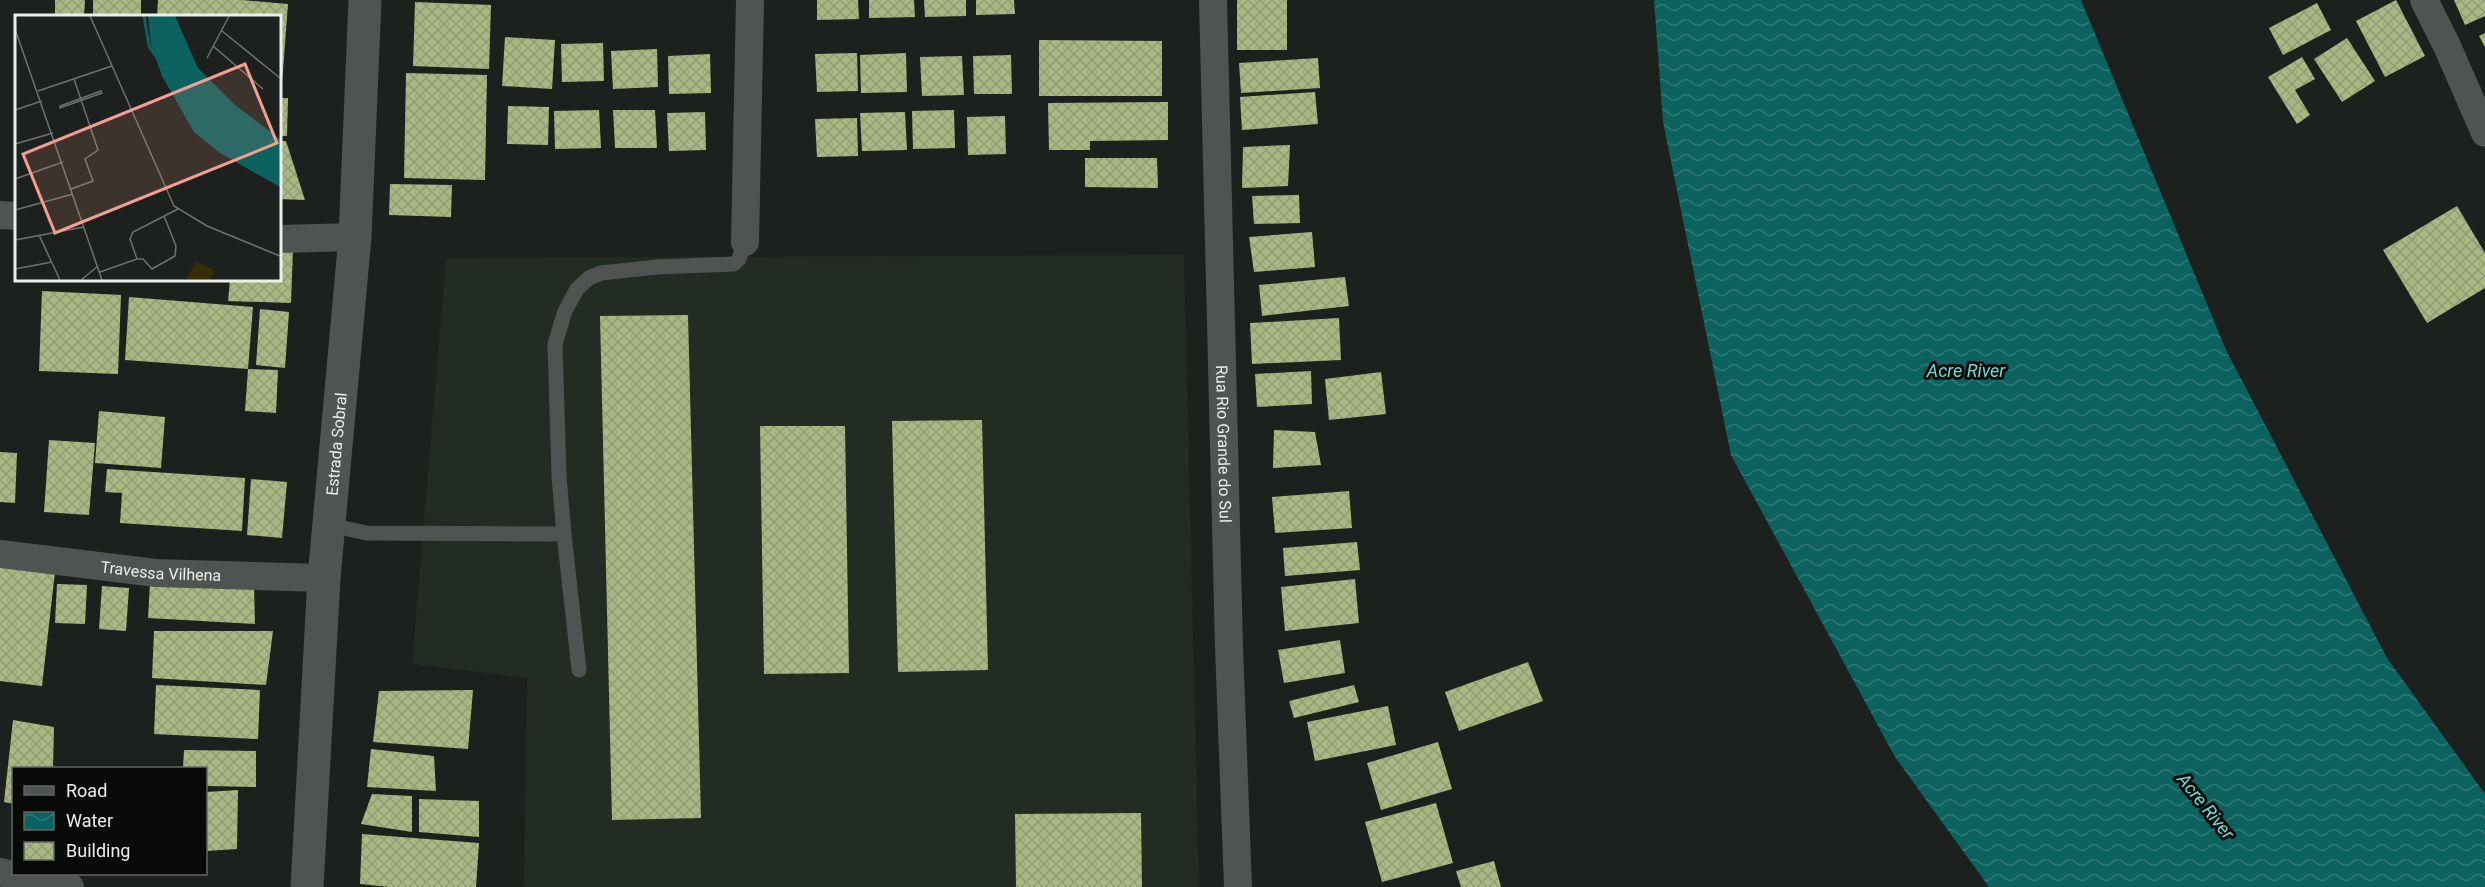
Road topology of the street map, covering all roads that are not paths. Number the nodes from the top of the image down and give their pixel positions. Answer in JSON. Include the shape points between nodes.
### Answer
{"nodes":[{"id":1,"x":365,"y":0,"type":"edge"},
{"id":2,"x":750,"y":0,"type":"edge"},
{"id":3,"x":1213,"y":0,"type":"edge"},
{"id":4,"x":2424,"y":0,"type":"edge"},
{"id":5,"x":2485,"y":132,"type":"edge"},
{"id":6,"x":0,"y":215,"type":"edge"},
{"id":7,"x":15,"y":216,"type":"edge"},
{"id":8,"x":355,"y":237,"type":"junction"},
{"id":9,"x":280,"y":239,"type":"edge"},
{"id":10,"x":746,"y":242,"type":"joint"},
{"id":11,"x":328,"y":525,"type":"junction"},
{"id":12,"x":564,"y":534,"type":"junction"},
{"id":13,"x":0,"y":554,"type":"edge"},
{"id":14,"x":324,"y":578,"type":"junction"},
{"id":15,"x":579,"y":670,"type":"dead end"},
{"id":16,"x":0,"y":873,"type":"edge"},
{"id":17,"x":70,"y":887,"type":"edge"},
{"id":18,"x":307,"y":887,"type":"edge"},
{"id":19,"x":1238,"y":887,"type":"edge"}],
"edges":[{"from":1,"to":8,"type":"street","name":"Estrada Sobral"},
{"from":2,"to":10,"type":"street"},
{"from":3,"to":19,"type":"street","name":"Rua Rio Grande do Sul"},
{"from":4,"to":5,"type":"street"},
{"from":6,"to":7,"type":"street"},
{"from":8,"to":9,"type":"street"},
{"from":8,"to":11,"type":"street","name":"Estrada Sobral"},
{"from":10,"to":12,"type":"lane","via":[[734,264],[601,273],[578,289],[565,311],[555,344]]},
{"from":11,"to":12,"type":"lane","via":[[367,533]]},
{"from":11,"to":14,"type":"street","name":"Estrada Sobral"},
{"from":12,"to":15,"type":"lane"},
{"from":13,"to":14,"type":"street","name":"Travessa Vilhena","via":[[156,573]]},
{"from":14,"to":18,"type":"street","name":"Estrada Sobral"},
{"from":16,"to":17,"type":"street"}]}
